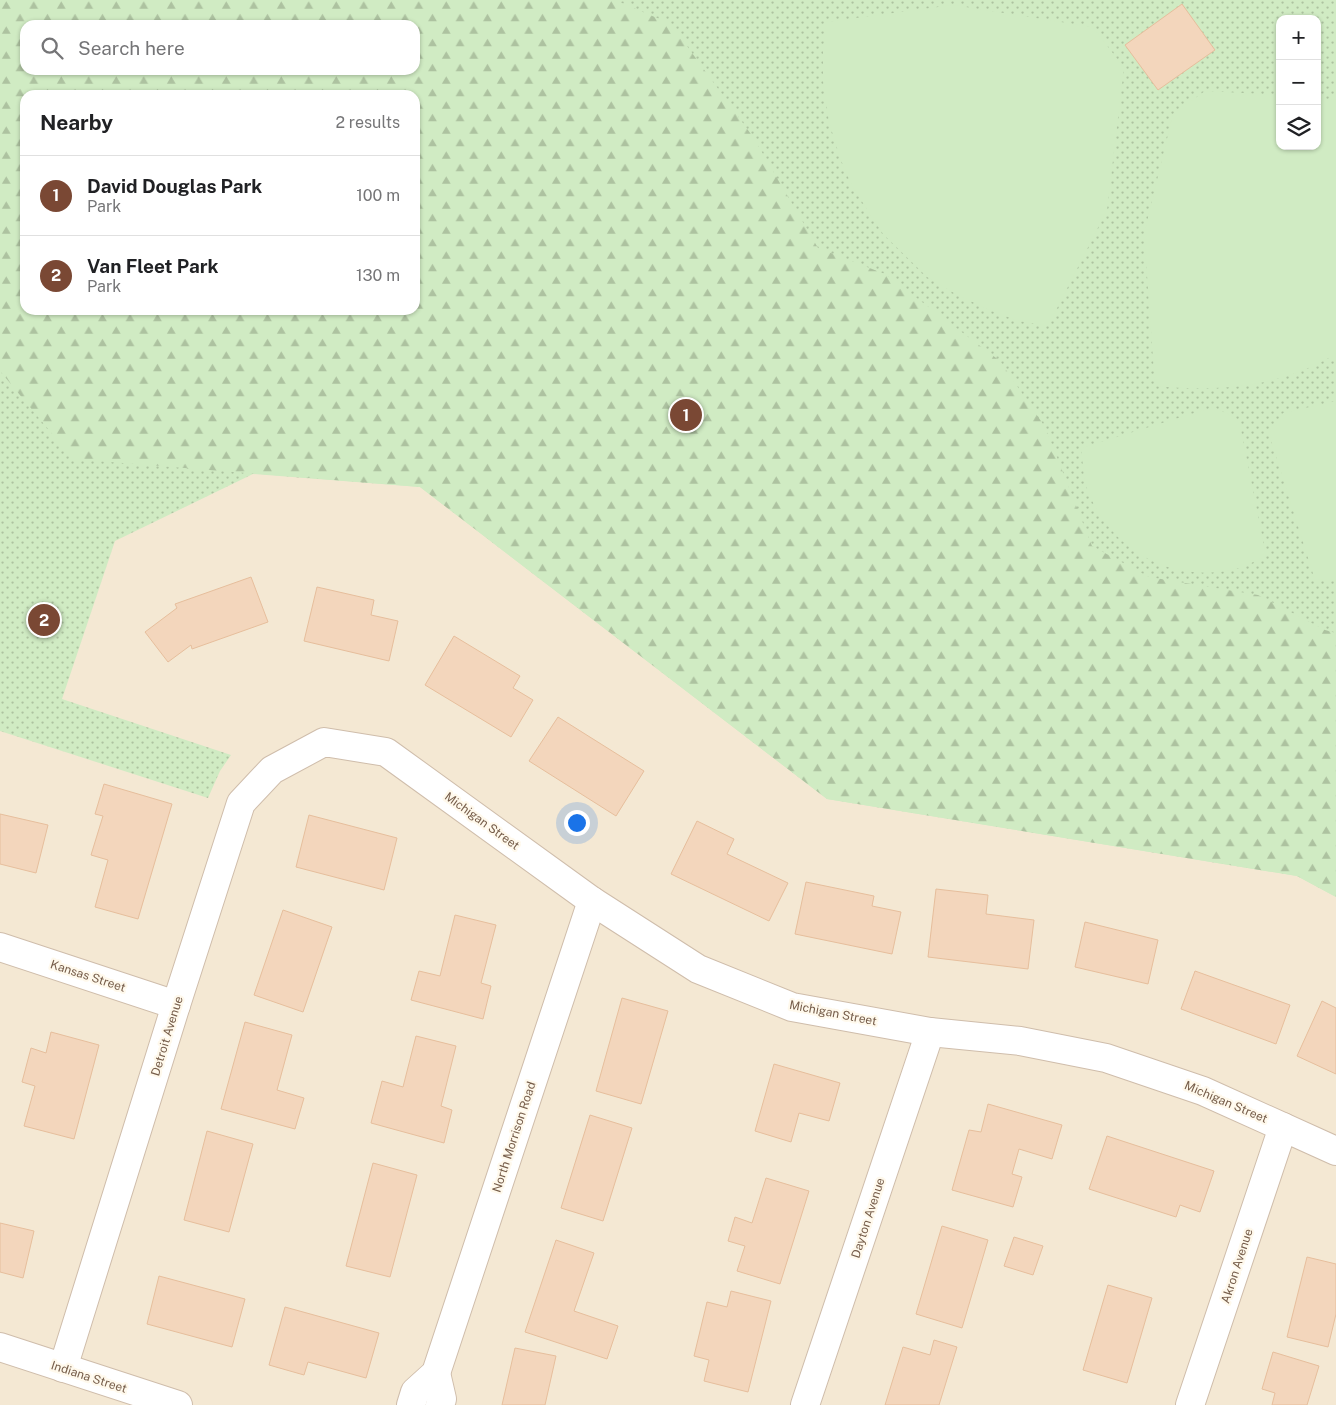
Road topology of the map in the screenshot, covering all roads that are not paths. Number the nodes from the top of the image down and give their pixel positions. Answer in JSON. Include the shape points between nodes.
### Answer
{"nodes":[{"id":1,"x":324,"y":742,"type":"joint"},
{"id":2,"x":592,"y":901,"type":"junction"},
{"id":3,"x":0,"y":947,"type":"edge"},
{"id":4,"x":176,"y":1005,"type":"junction"},
{"id":5,"x":930,"y":1032,"type":"junction"},
{"id":6,"x":1283,"y":1127,"type":"junction"},
{"id":7,"x":1336,"y":1151,"type":"edge"},
{"id":8,"x":0,"y":1348,"type":"edge"},
{"id":9,"x":63,"y":1368,"type":"junction"},
{"id":10,"x":436,"y":1373,"type":"junction"},
{"id":11,"x":178,"y":1405,"type":"edge"},
{"id":12,"x":411,"y":1405,"type":"edge"},
{"id":13,"x":440,"y":1405,"type":"edge"},
{"id":14,"x":805,"y":1405,"type":"edge"},
{"id":15,"x":1190,"y":1405,"type":"edge"}],
"edges":[{"from":1,"to":2,"type":"street","name":"Michigan Street","via":[[386,752]]},
{"from":1,"to":4,"type":"street","name":"Detroit Avenue","via":[[272,770],[241,803]]},
{"from":2,"to":5,"type":"street","name":"Michigan Street","via":[[698,969],[792,1007]]},
{"from":2,"to":10,"type":"street","name":"North Morrison Road"},
{"from":3,"to":4,"type":"street","name":"Kansas Street"},
{"from":4,"to":9,"type":"street","name":"Detroit Avenue"},
{"from":5,"to":6,"type":"street","name":"Michigan Street","via":[[1020,1041],[1106,1058],[1203,1091]]},
{"from":5,"to":14,"type":"street","name":"Dayton Avenue"},
{"from":6,"to":7,"type":"street","name":"Michigan Street"},
{"from":6,"to":15,"type":"street","name":"Akron Avenue"},
{"from":8,"to":9,"type":"street","name":"Indiana Street"},
{"from":9,"to":11,"type":"street","name":"Indiana Street"},
{"from":10,"to":12,"type":"street","name":"North Morrison Road","via":[[415,1392]]},
{"from":10,"to":13,"type":"street","via":[[442,1399]]}]}
